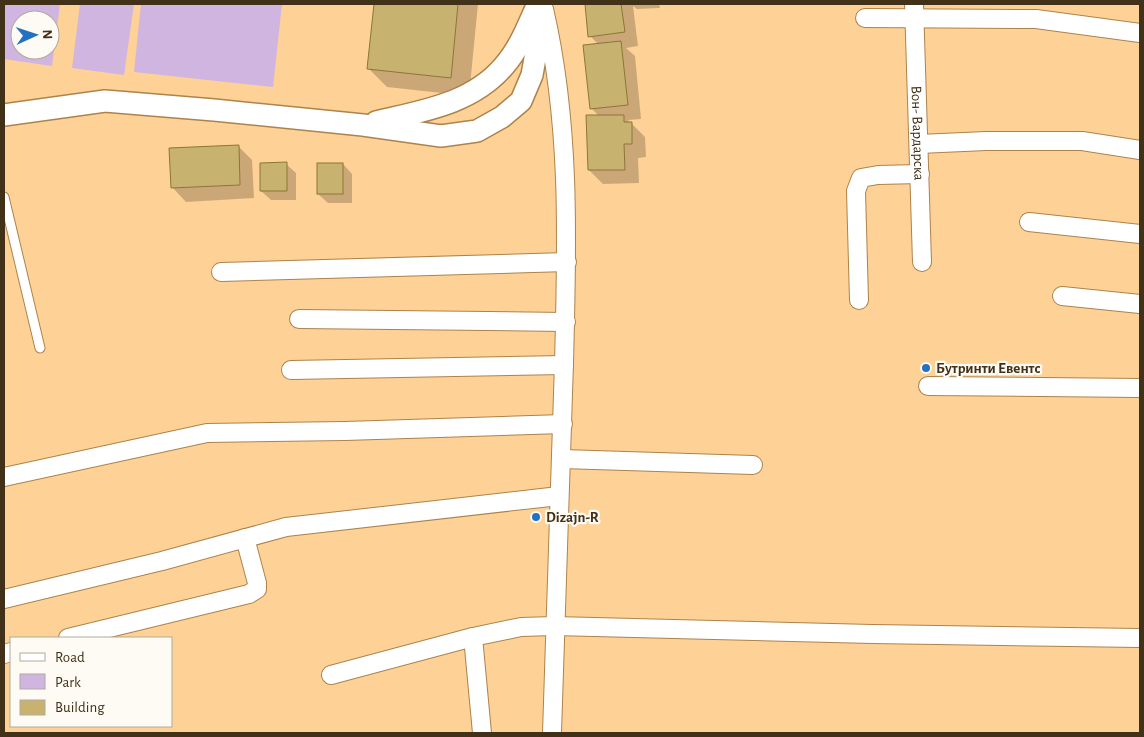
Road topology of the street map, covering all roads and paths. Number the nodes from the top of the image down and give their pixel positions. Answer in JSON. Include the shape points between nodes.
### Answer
{"nodes":[{"id":1,"x":541,"y":4,"type":"edge"},
{"id":2,"x":914,"y":11,"type":"edge"},
{"id":3,"x":865,"y":18,"type":"dead end"},
{"id":4,"x":1140,"y":33,"type":"edge"},
{"id":5,"x":4,"y":115,"type":"edge"},
{"id":6,"x":363,"y":125,"type":"junction"},
{"id":7,"x":919,"y":144,"type":"junction"},
{"id":8,"x":1140,"y":150,"type":"edge"},
{"id":9,"x":920,"y":174,"type":"junction"},
{"id":10,"x":4,"y":197,"type":"edge"},
{"id":11,"x":1029,"y":222,"type":"dead end"},
{"id":12,"x":1140,"y":234,"type":"edge"},
{"id":13,"x":567,"y":262,"type":"junction"},
{"id":14,"x":922,"y":262,"type":"dead end"},
{"id":15,"x":221,"y":272,"type":"dead end"},
{"id":16,"x":1062,"y":296,"type":"dead end"},
{"id":17,"x":859,"y":300,"type":"dead end"},
{"id":18,"x":1140,"y":304,"type":"edge"},
{"id":19,"x":299,"y":319,"type":"dead end"},
{"id":20,"x":566,"y":322,"type":"junction"},
{"id":21,"x":40,"y":348,"type":"dead end"},
{"id":22,"x":564,"y":365,"type":"junction"},
{"id":23,"x":291,"y":370,"type":"dead end"},
{"id":24,"x":928,"y":386,"type":"dead end"},
{"id":25,"x":1140,"y":388,"type":"edge"},
{"id":26,"x":564,"y":424,"type":"junction"},
{"id":27,"x":562,"y":459,"type":"junction"},
{"id":28,"x":753,"y":465,"type":"dead end"},
{"id":29,"x":4,"y":477,"type":"edge"},
{"id":30,"x":559,"y":496,"type":"junction"},
{"id":31,"x":245,"y":538,"type":"junction"},
{"id":32,"x":4,"y":599,"type":"edge"},
{"id":33,"x":554,"y":626,"type":"junction"},
{"id":34,"x":72,"y":637,"type":"edge"},
{"id":35,"x":473,"y":637,"type":"junction"},
{"id":36,"x":1140,"y":638,"type":"edge"},
{"id":37,"x":331,"y":675,"type":"dead end"},
{"id":38,"x":482,"y":733,"type":"edge"},
{"id":39,"x":552,"y":733,"type":"edge"}],
"edges":[{"from":1,"to":6,"type":"street","via":[[505,66],[489,81],[465,97],[435,108]]},
{"from":1,"to":6,"type":"street","via":[[532,76],[521,102],[502,117],[477,131],[441,136]]},
{"from":1,"to":13,"type":"street","via":[[550,34],[558,85]]},
{"from":2,"to":3,"type":"street"},
{"from":2,"to":4,"type":"street","via":[[1036,19]]},
{"from":2,"to":7,"type":"street","name":"Вон- Вардарска"},
{"from":5,"to":6,"type":"street","via":[[105,101]]},
{"from":7,"to":8,"type":"street","via":[[1082,141]]},
{"from":7,"to":9,"type":"street","name":"Вон- Вардарска"},
{"from":9,"to":14,"type":"street","name":"Вон- Вардарска"},
{"from":9,"to":17,"type":"street","via":[[861,178],[856,191]]},
{"from":10,"to":21,"type":"lane"},
{"from":11,"to":12,"type":"street"},
{"from":13,"to":15,"type":"street"},
{"from":13,"to":20,"type":"street"},
{"from":16,"to":18,"type":"street"},
{"from":19,"to":20,"type":"street"},
{"from":20,"to":22,"type":"street"},
{"from":22,"to":23,"type":"street"},
{"from":22,"to":26,"type":"street"},
{"from":24,"to":25,"type":"street"},
{"from":26,"to":27,"type":"street"},
{"from":26,"to":29,"type":"street","via":[[207,433]]},
{"from":27,"to":28,"type":"street"},
{"from":27,"to":30,"type":"street"},
{"from":30,"to":31,"type":"street","via":[[286,527]]},
{"from":30,"to":33,"type":"street"},
{"from":31,"to":32,"type":"street"},
{"from":31,"to":34,"type":"street","via":[[256,590]]},
{"from":33,"to":35,"type":"street","via":[[521,627]]},
{"from":33,"to":36,"type":"street"},
{"from":33,"to":39,"type":"street"},
{"from":35,"to":37,"type":"street"},
{"from":35,"to":38,"type":"street"}]}
